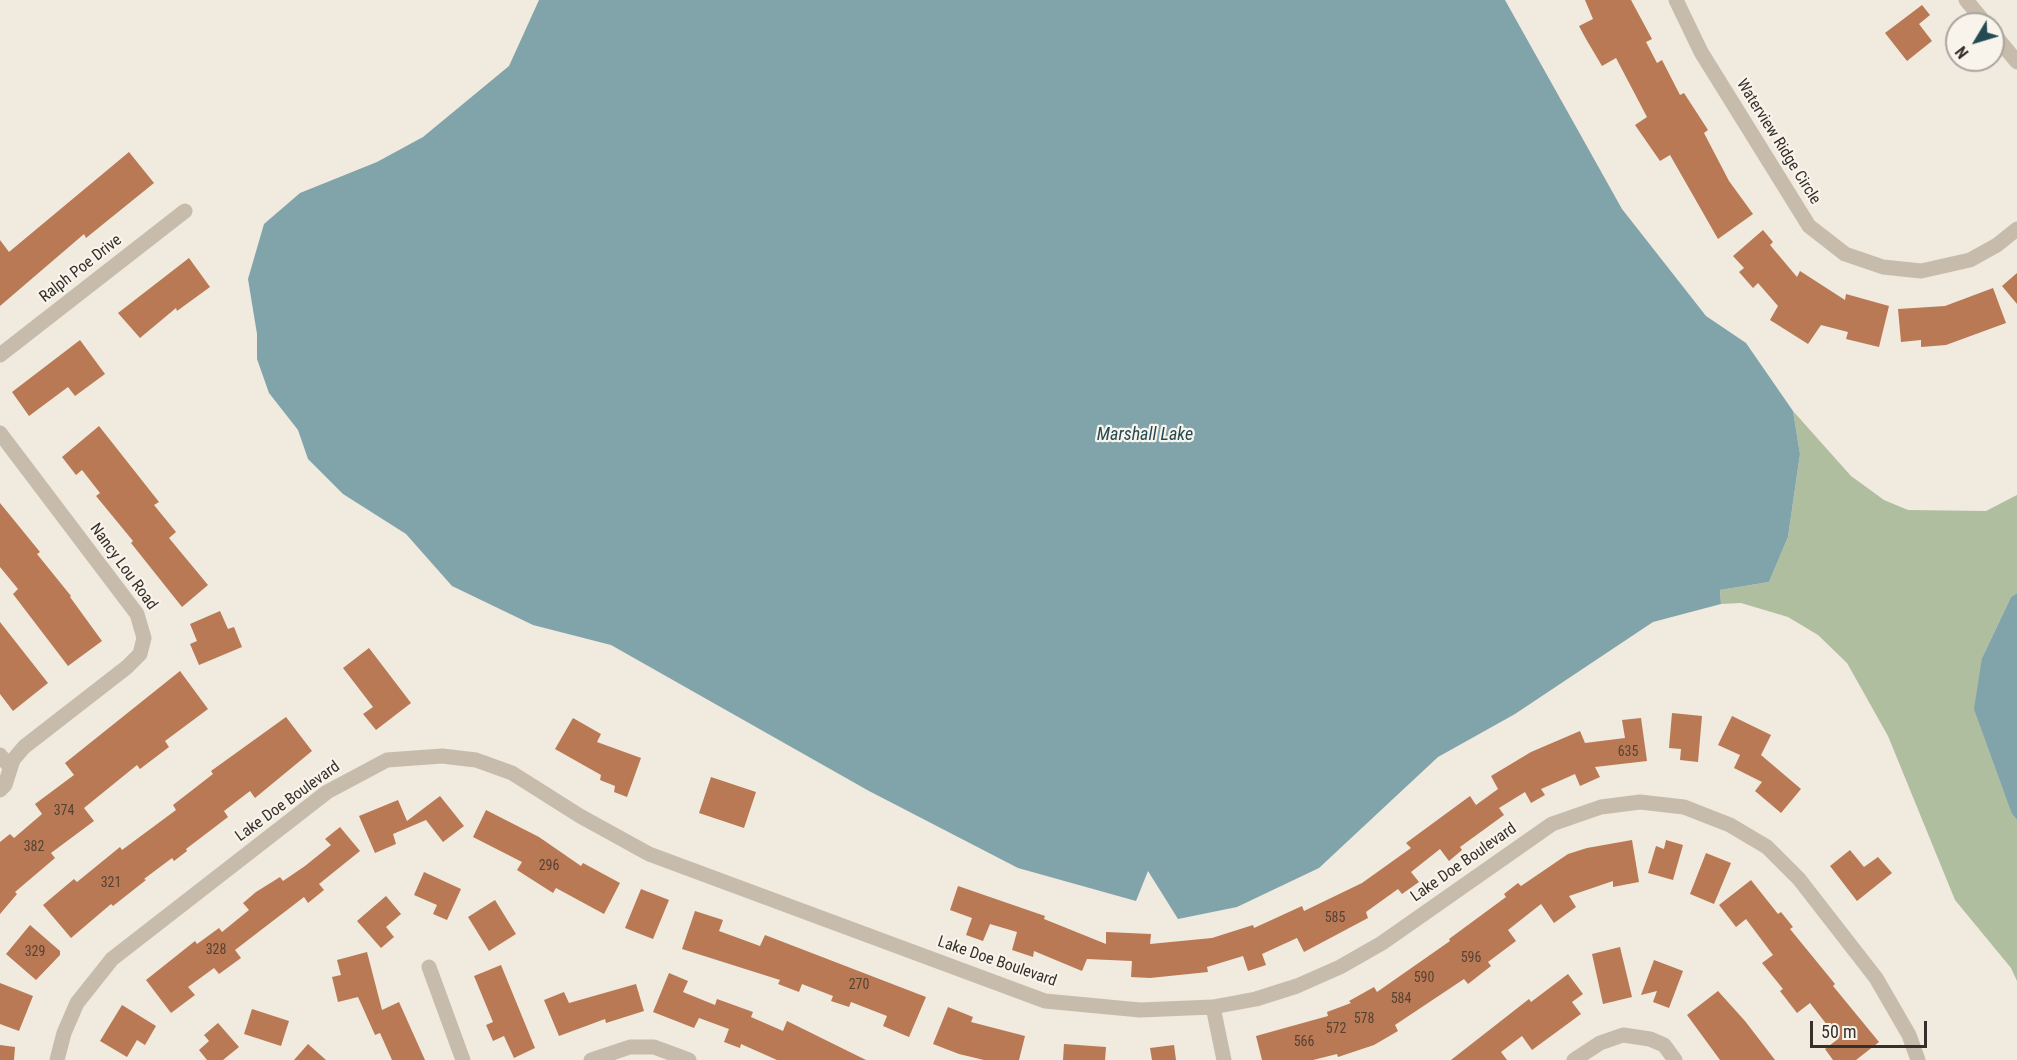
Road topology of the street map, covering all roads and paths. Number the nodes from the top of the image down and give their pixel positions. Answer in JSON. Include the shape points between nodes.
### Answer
{"nodes":[{"id":1,"x":1676,"y":0,"type":"edge"},
{"id":2,"x":1966,"y":0,"type":"edge"},
{"id":3,"x":1976,"y":12,"type":"edge"},
{"id":4,"x":2005,"y":48,"type":"edge"},
{"id":5,"x":2017,"y":62,"type":"edge"},
{"id":6,"x":185,"y":211,"type":"dead end"},
{"id":7,"x":2017,"y":229,"type":"edge"},
{"id":8,"x":0,"y":355,"type":"edge"},
{"id":9,"x":0,"y":433,"type":"edge"},
{"id":10,"x":5,"y":761,"type":"edge"},
{"id":11,"x":0,"y":790,"type":"edge"},
{"id":12,"x":429,"y":967,"type":"dead end"},
{"id":13,"x":1213,"y":1007,"type":"junction"},
{"id":14,"x":57,"y":1060,"type":"edge"},
{"id":15,"x":463,"y":1060,"type":"edge"},
{"id":16,"x":591,"y":1060,"type":"edge"},
{"id":17,"x":689,"y":1060,"type":"edge"},
{"id":18,"x":1224,"y":1060,"type":"edge"},
{"id":19,"x":1574,"y":1060,"type":"edge"},
{"id":20,"x":1675,"y":1060,"type":"edge"},
{"id":21,"x":1918,"y":1060,"type":"edge"}],
"edges":[{"from":1,"to":7,"type":"street","name":"Waterview Ridge Circle","via":[[1701,52],[1809,226],[1845,254],[1883,267],[1921,271],[1970,260]]},
{"from":2,"to":3,"type":"street"},
{"from":4,"to":5,"type":"street"},
{"from":6,"to":8,"type":"street","name":"Ralph Poe Drive"},
{"from":9,"to":10,"type":"street","name":"Nancy Lou Road","via":[[144,628],[140,654],[128,667]]},
{"from":10,"to":11,"type":"street","name":"Nancy Lou Road","via":[[5,785]]},
{"from":12,"to":15,"type":"street"},
{"from":13,"to":14,"type":"street","name":"Lake Doe Boulevard","via":[[1140,1010],[1045,1000],[649,854],[512,774],[476,760],[442,756],[387,760],[327,792],[112,959],[77,1003]]},
{"from":13,"to":18,"type":"street"},
{"from":13,"to":21,"type":"street","name":"Lake Doe Boulevard","via":[[1298,986],[1340,967],[1382,943],[1552,824],[1601,807],[1640,802],[1707,814],[1767,847],[1799,879],[1875,978],[1909,1035]]},
{"from":16,"to":17,"type":"street","via":[[630,1047],[654,1047]]},
{"from":19,"to":20,"type":"street","via":[[1600,1043],[1623,1035],[1657,1042]]}]}
